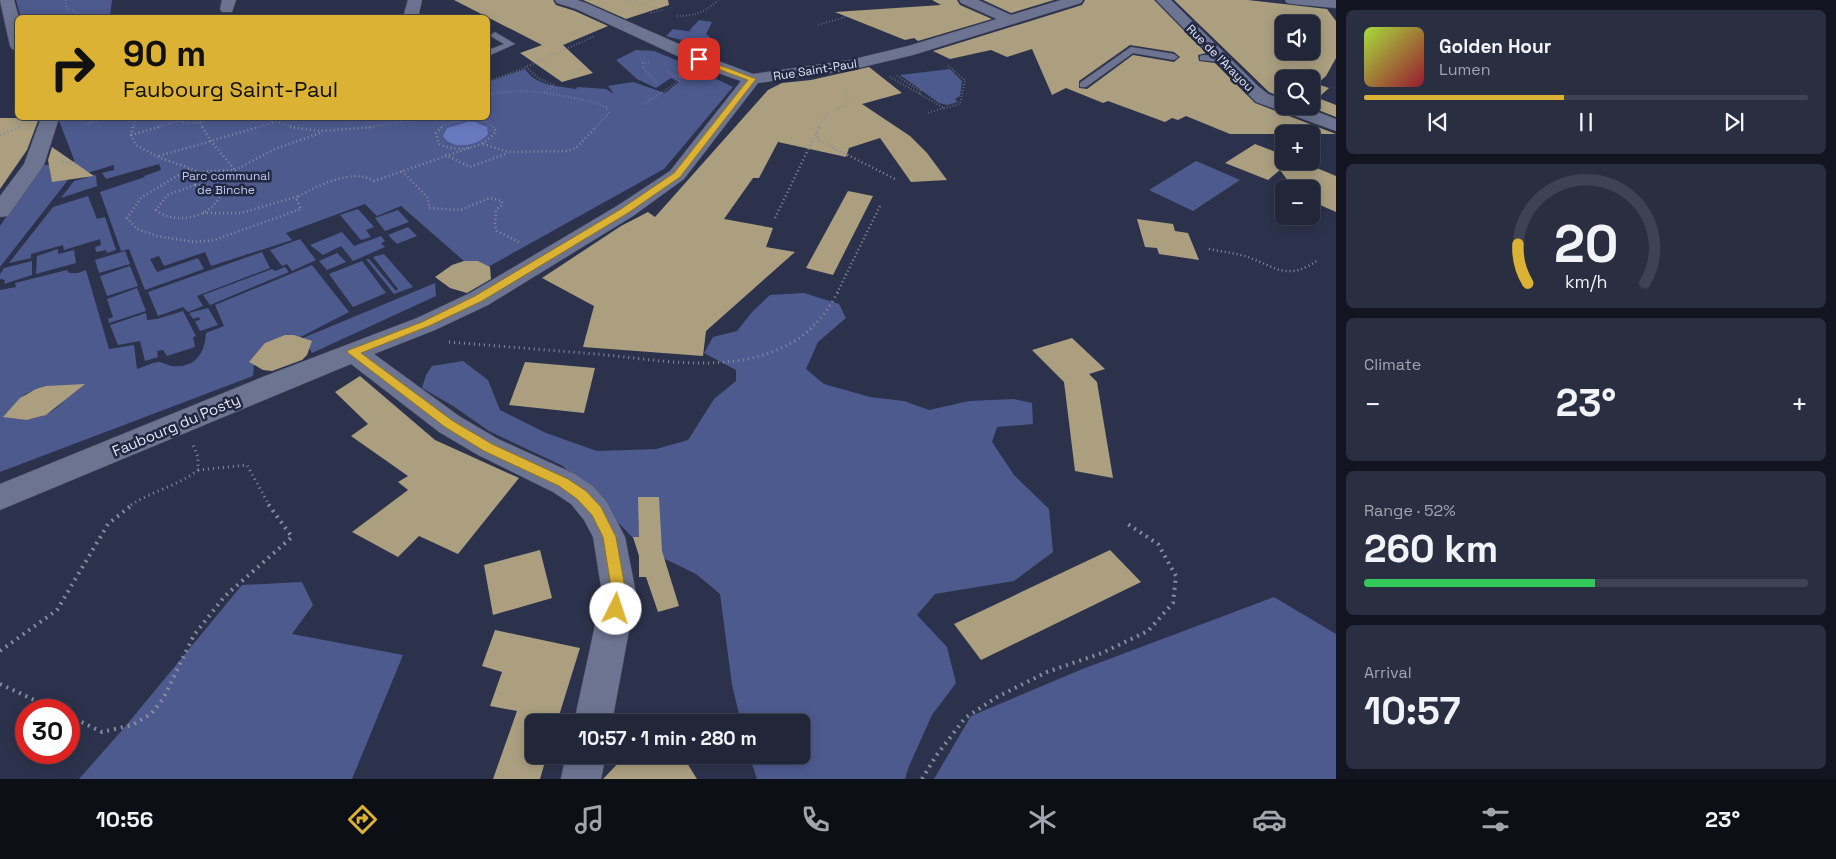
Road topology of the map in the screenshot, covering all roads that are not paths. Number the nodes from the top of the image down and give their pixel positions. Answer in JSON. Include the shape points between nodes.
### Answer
{"nodes":[{"id":1,"x":415,"y":0,"type":"edge"},
{"id":2,"x":562,"y":0,"type":"edge"},
{"id":3,"x":966,"y":0,"type":"edge"},
{"id":4,"x":1076,"y":0,"type":"edge"},
{"id":5,"x":1163,"y":0,"type":"edge"},
{"id":6,"x":1292,"y":0,"type":"edge"},
{"id":7,"x":5,"y":2,"type":"edge"},
{"id":8,"x":1336,"y":4,"type":"edge"},
{"id":9,"x":411,"y":15,"type":"edge"},
{"id":10,"x":1008,"y":20,"type":"junction"},
{"id":11,"x":495,"y":35,"type":"dead end"},
{"id":12,"x":15,"y":37,"type":"edge"},
{"id":13,"x":15,"y":48,"type":"edge"},
{"id":14,"x":0,"y":51,"type":"edge"},
{"id":15,"x":490,"y":52,"type":"edge"},
{"id":16,"x":1174,"y":56,"type":"dead end"},
{"id":17,"x":1203,"y":58,"type":"dead end"},
{"id":18,"x":1220,"y":59,"type":"junction"},
{"id":19,"x":827,"y":70,"type":"junction"},
{"id":20,"x":752,"y":79,"type":"junction"},
{"id":21,"x":1083,"y":85,"type":"dead end"},
{"id":22,"x":845,"y":89,"type":"road end"},
{"id":23,"x":1275,"y":103,"type":"edge"},
{"id":24,"x":1309,"y":115,"type":"edge"},
{"id":25,"x":49,"y":120,"type":"edge"},
{"id":26,"x":1336,"y":125,"type":"edge"},
{"id":27,"x":0,"y":211,"type":"edge"},
{"id":28,"x":352,"y":352,"type":"junction"},
{"id":29,"x":0,"y":497,"type":"edge"},
{"id":30,"x":595,"y":714,"type":"edge"},
{"id":31,"x":584,"y":764,"type":"edge"},
{"id":32,"x":581,"y":779,"type":"edge"}],
"edges":[{"from":1,"to":9,"type":"street"},
{"from":2,"to":20,"type":"street","name":"Rue Saint-Paul","via":[[707,63]]},
{"from":3,"to":10,"type":"street"},
{"from":4,"to":10,"type":"street","name":"Rue Saint-Paul"},
{"from":5,"to":18,"type":"street","name":"Rue de l'Arayou"},
{"from":6,"to":8,"type":"street"},
{"from":7,"to":12,"type":"street"},
{"from":10,"to":19,"type":"street","name":"Rue Saint-Paul","via":[[913,50]]},
{"from":11,"to":15,"type":"lane","via":[[511,44]]},
{"from":13,"to":14,"type":"street"},
{"from":16,"to":21,"type":"lane","via":[[1131,50]]},
{"from":17,"to":18,"type":"lane"},
{"from":18,"to":23,"type":"street","name":"Rue de l'Arayou","via":[[1253,91]]},
{"from":19,"to":20,"type":"street","name":"Rue Saint-Paul"},
{"from":19,"to":22,"type":"street"},
{"from":20,"to":28,"type":"street","name":"Faubourg du Posty","via":[[677,175],[479,299],[426,324]]},
{"from":24,"to":26,"type":"street","name":"Rue de l'Arayou"},
{"from":25,"to":27,"type":"street","via":[[34,165]]},
{"from":28,"to":29,"type":"street","name":"Faubourg du Posty"},
{"from":28,"to":30,"type":"street","via":[[449,424],[488,447],[564,483],[582,495],[596,511],[609,537],[619,593]]},
{"from":31,"to":32,"type":"street"}]}
